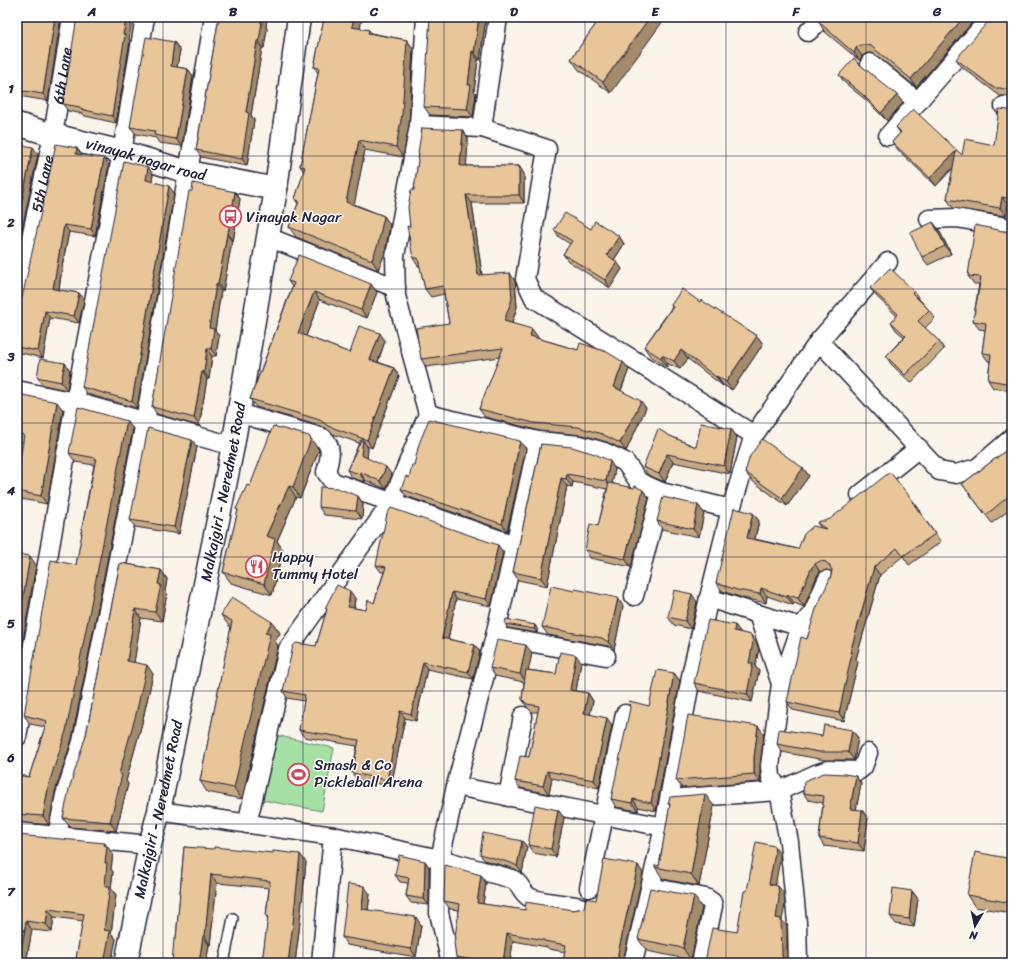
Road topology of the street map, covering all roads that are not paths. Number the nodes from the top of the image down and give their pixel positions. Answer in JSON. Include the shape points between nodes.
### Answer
{"nodes":[{"id":1,"x":72,"y":17,"type":"edge"},
{"id":2,"x":145,"y":17,"type":"edge"},
{"id":3,"x":214,"y":17,"type":"edge"},
{"id":4,"x":299,"y":17,"type":"edge"},
{"id":5,"x":426,"y":17,"type":"edge"},
{"id":6,"x":498,"y":17,"type":"edge"},
{"id":7,"x":823,"y":17,"type":"edge"},
{"id":8,"x":991,"y":17,"type":"edge"},
{"id":9,"x":808,"y":32,"type":"dead end"},
{"id":10,"x":870,"y":63,"type":"dead end"},
{"id":11,"x":918,"y":102,"type":"junction"},
{"id":12,"x":17,"y":124,"type":"edge"},
{"id":13,"x":419,"y":126,"type":"junction"},
{"id":14,"x":482,"y":128,"type":"junction"},
{"id":15,"x":53,"y":135,"type":"junction"},
{"id":16,"x":888,"y":136,"type":"dead end"},
{"id":17,"x":122,"y":152,"type":"junction"},
{"id":18,"x":188,"y":172,"type":"junction"},
{"id":19,"x":276,"y":189,"type":"junction"},
{"id":20,"x":929,"y":219,"type":"dead end"},
{"id":21,"x":1012,"y":228,"type":"edge"},
{"id":22,"x":268,"y":237,"type":"junction"},
{"id":23,"x":888,"y":262,"type":"dead end"},
{"id":24,"x":396,"y":288,"type":"junction"},
{"id":25,"x":17,"y":303,"type":"edge"},
{"id":26,"x":819,"y":341,"type":"junction"},
{"id":27,"x":17,"y":390,"type":"edge"},
{"id":28,"x":75,"y":402,"type":"junction"},
{"id":29,"x":238,"y":413,"type":"junction"},
{"id":30,"x":428,"y":414,"type":"junction"},
{"id":31,"x":145,"y":422,"type":"junction"},
{"id":32,"x":754,"y":435,"type":"junction"},
{"id":33,"x":1012,"y":438,"type":"edge"},
{"id":34,"x":538,"y":441,"type":"junction"},
{"id":35,"x":233,"y":446,"type":"junction"},
{"id":36,"x":919,"y":448,"type":"junction"},
{"id":37,"x":661,"y":492,"type":"junction"},
{"id":38,"x":392,"y":502,"type":"junction"},
{"id":39,"x":847,"y":505,"type":"edge"},
{"id":40,"x":731,"y":509,"type":"junction"},
{"id":41,"x":515,"y":545,"type":"junction"},
{"id":42,"x":827,"y":580,"type":"edge"},
{"id":43,"x":634,"y":596,"type":"dead end"},
{"id":44,"x":708,"y":598,"type":"junction"},
{"id":45,"x":758,"y":614,"type":"junction"},
{"id":46,"x":801,"y":627,"type":"junction"},
{"id":47,"x":496,"y":636,"type":"junction"},
{"id":48,"x":606,"y":656,"type":"dead end"},
{"id":49,"x":780,"y":684,"type":"junction"},
{"id":50,"x":625,"y":714,"type":"dead end"},
{"id":51,"x":524,"y":716,"type":"dead end"},
{"id":52,"x":17,"y":737,"type":"edge"},
{"id":53,"x":868,"y":753,"type":"dead end"},
{"id":54,"x":456,"y":786,"type":"junction"},
{"id":55,"x":779,"y":791,"type":"junction"},
{"id":56,"x":508,"y":797,"type":"junction"},
{"id":57,"x":669,"y":799,"type":"junction"},
{"id":58,"x":159,"y":811,"type":"junction"},
{"id":59,"x":604,"y":816,"type":"junction"},
{"id":60,"x":247,"y":824,"type":"junction"},
{"id":61,"x":664,"y":827,"type":"junction"},
{"id":62,"x":17,"y":832,"type":"edge"},
{"id":63,"x":57,"y":836,"type":"junction"},
{"id":64,"x":333,"y":836,"type":"junction"},
{"id":65,"x":150,"y":846,"type":"junction"},
{"id":66,"x":440,"y":859,"type":"junction"},
{"id":67,"x":650,"y":887,"type":"junction"},
{"id":68,"x":589,"y":888,"type":"dead end"},
{"id":69,"x":580,"y":907,"type":"edge"},
{"id":70,"x":234,"y":918,"type":"dead end"},
{"id":71,"x":126,"y":963,"type":"edge"},
{"id":72,"x":224,"y":963,"type":"edge"},
{"id":73,"x":321,"y":963,"type":"edge"},
{"id":74,"x":451,"y":963,"type":"edge"},
{"id":75,"x":633,"y":963,"type":"edge"},
{"id":76,"x":701,"y":963,"type":"edge"},
{"id":77,"x":798,"y":963,"type":"edge"}],
"edges":[{"from":1,"to":15,"type":"street","name":"6th Lane"},
{"from":2,"to":17,"type":"street"},
{"from":3,"to":18,"type":"street"},
{"from":4,"to":19,"type":"main road","name":"Malkajgiri - Neredmet Road"},
{"from":5,"to":13,"type":"street"},
{"from":6,"to":14,"type":"street"},
{"from":7,"to":9,"type":"street"},
{"from":8,"to":11,"type":"street"},
{"from":10,"to":11,"type":"street"},
{"from":11,"to":16,"type":"street"},
{"from":12,"to":15,"type":"main road","name":"vinayak nagar road"},
{"from":13,"to":14,"type":"street"},
{"from":13,"to":24,"type":"street","via":[[395,256]]},
{"from":14,"to":32,"type":"street","via":[[547,149],[525,280],[534,298]]},
{"from":15,"to":17,"type":"main road","name":"vinayak nagar road"},
{"from":15,"to":25,"type":"street","name":"5th Lane"},
{"from":17,"to":18,"type":"main road","name":"vinayak nagar road"},
{"from":17,"to":28,"type":"street"},
{"from":18,"to":19,"type":"main road","name":"vinayak nagar road"},
{"from":18,"to":31,"type":"street"},
{"from":19,"to":22,"type":"main road","name":"Malkajgiri - Neredmet Road"},
{"from":20,"to":21,"type":"street","via":[[957,218]]},
{"from":22,"to":24,"type":"street"},
{"from":22,"to":29,"type":"main road","name":"Malkajgiri - Neredmet Road"},
{"from":23,"to":26,"type":"street"},
{"from":24,"to":30,"type":"street"},
{"from":26,"to":32,"type":"street"},
{"from":26,"to":36,"type":"street"},
{"from":27,"to":28,"type":"street"},
{"from":28,"to":31,"type":"street"},
{"from":28,"to":52,"type":"street"},
{"from":29,"to":35,"type":"main road","name":"Malkajgiri - Neredmet Road"},
{"from":29,"to":38,"type":"street","via":[[323,438],[331,451],[326,472],[333,482]]},
{"from":30,"to":34,"type":"street"},
{"from":30,"to":38,"type":"street"},
{"from":31,"to":35,"type":"street"},
{"from":31,"to":63,"type":"street","via":[[82,742],[65,795]]},
{"from":32,"to":40,"type":"street"},
{"from":33,"to":36,"type":"street","via":[[977,468],[956,474],[939,471]]},
{"from":34,"to":37,"type":"street","via":[[580,445],[604,452],[625,462],[638,482]]},
{"from":34,"to":41,"type":"street"},
{"from":35,"to":58,"type":"main road","name":"Malkajgiri - Neredmet Road"},
{"from":36,"to":39,"type":"street"},
{"from":37,"to":40,"type":"street"},
{"from":37,"to":43,"type":"street"},
{"from":38,"to":41,"type":"street"},
{"from":38,"to":60,"type":"street","via":[[288,649]]},
{"from":40,"to":44,"type":"street"},
{"from":41,"to":47,"type":"street"},
{"from":42,"to":46,"type":"street","via":[[813,612]]},
{"from":44,"to":45,"type":"street"},
{"from":44,"to":57,"type":"street"},
{"from":45,"to":46,"type":"street"},
{"from":45,"to":49,"type":"street"},
{"from":46,"to":49,"type":"street"},
{"from":47,"to":48,"type":"street"},
{"from":47,"to":54,"type":"street"},
{"from":49,"to":55,"type":"street","via":[[770,766],[771,777]]},
{"from":50,"to":59,"type":"street"},
{"from":51,"to":56,"type":"street"},
{"from":53,"to":55,"type":"street","via":[[861,770],[828,770]]},
{"from":54,"to":56,"type":"street"},
{"from":54,"to":66,"type":"street"},
{"from":55,"to":57,"type":"street"},
{"from":55,"to":77,"type":"street","via":[[789,842]]},
{"from":56,"to":59,"type":"street"},
{"from":57,"to":61,"type":"street"},
{"from":58,"to":60,"type":"street"},
{"from":58,"to":65,"type":"main road","name":"Malkajgiri - Neredmet Road"},
{"from":59,"to":61,"type":"street"},
{"from":59,"to":68,"type":"street"},
{"from":60,"to":64,"type":"street"},
{"from":61,"to":67,"type":"street"},
{"from":62,"to":63,"type":"street"},
{"from":63,"to":65,"type":"street"},
{"from":64,"to":66,"type":"street"},
{"from":64,"to":73,"type":"street"},
{"from":65,"to":71,"type":"main road","name":"Malkajgiri - Neredmet Road"},
{"from":66,"to":69,"type":"street","via":[[516,881],[523,892],[535,899]]},
{"from":66,"to":74,"type":"street","via":[[439,913]]},
{"from":67,"to":75,"type":"street"},
{"from":67,"to":76,"type":"street","via":[[706,898],[712,902]]},
{"from":70,"to":72,"type":"lane"}]}
